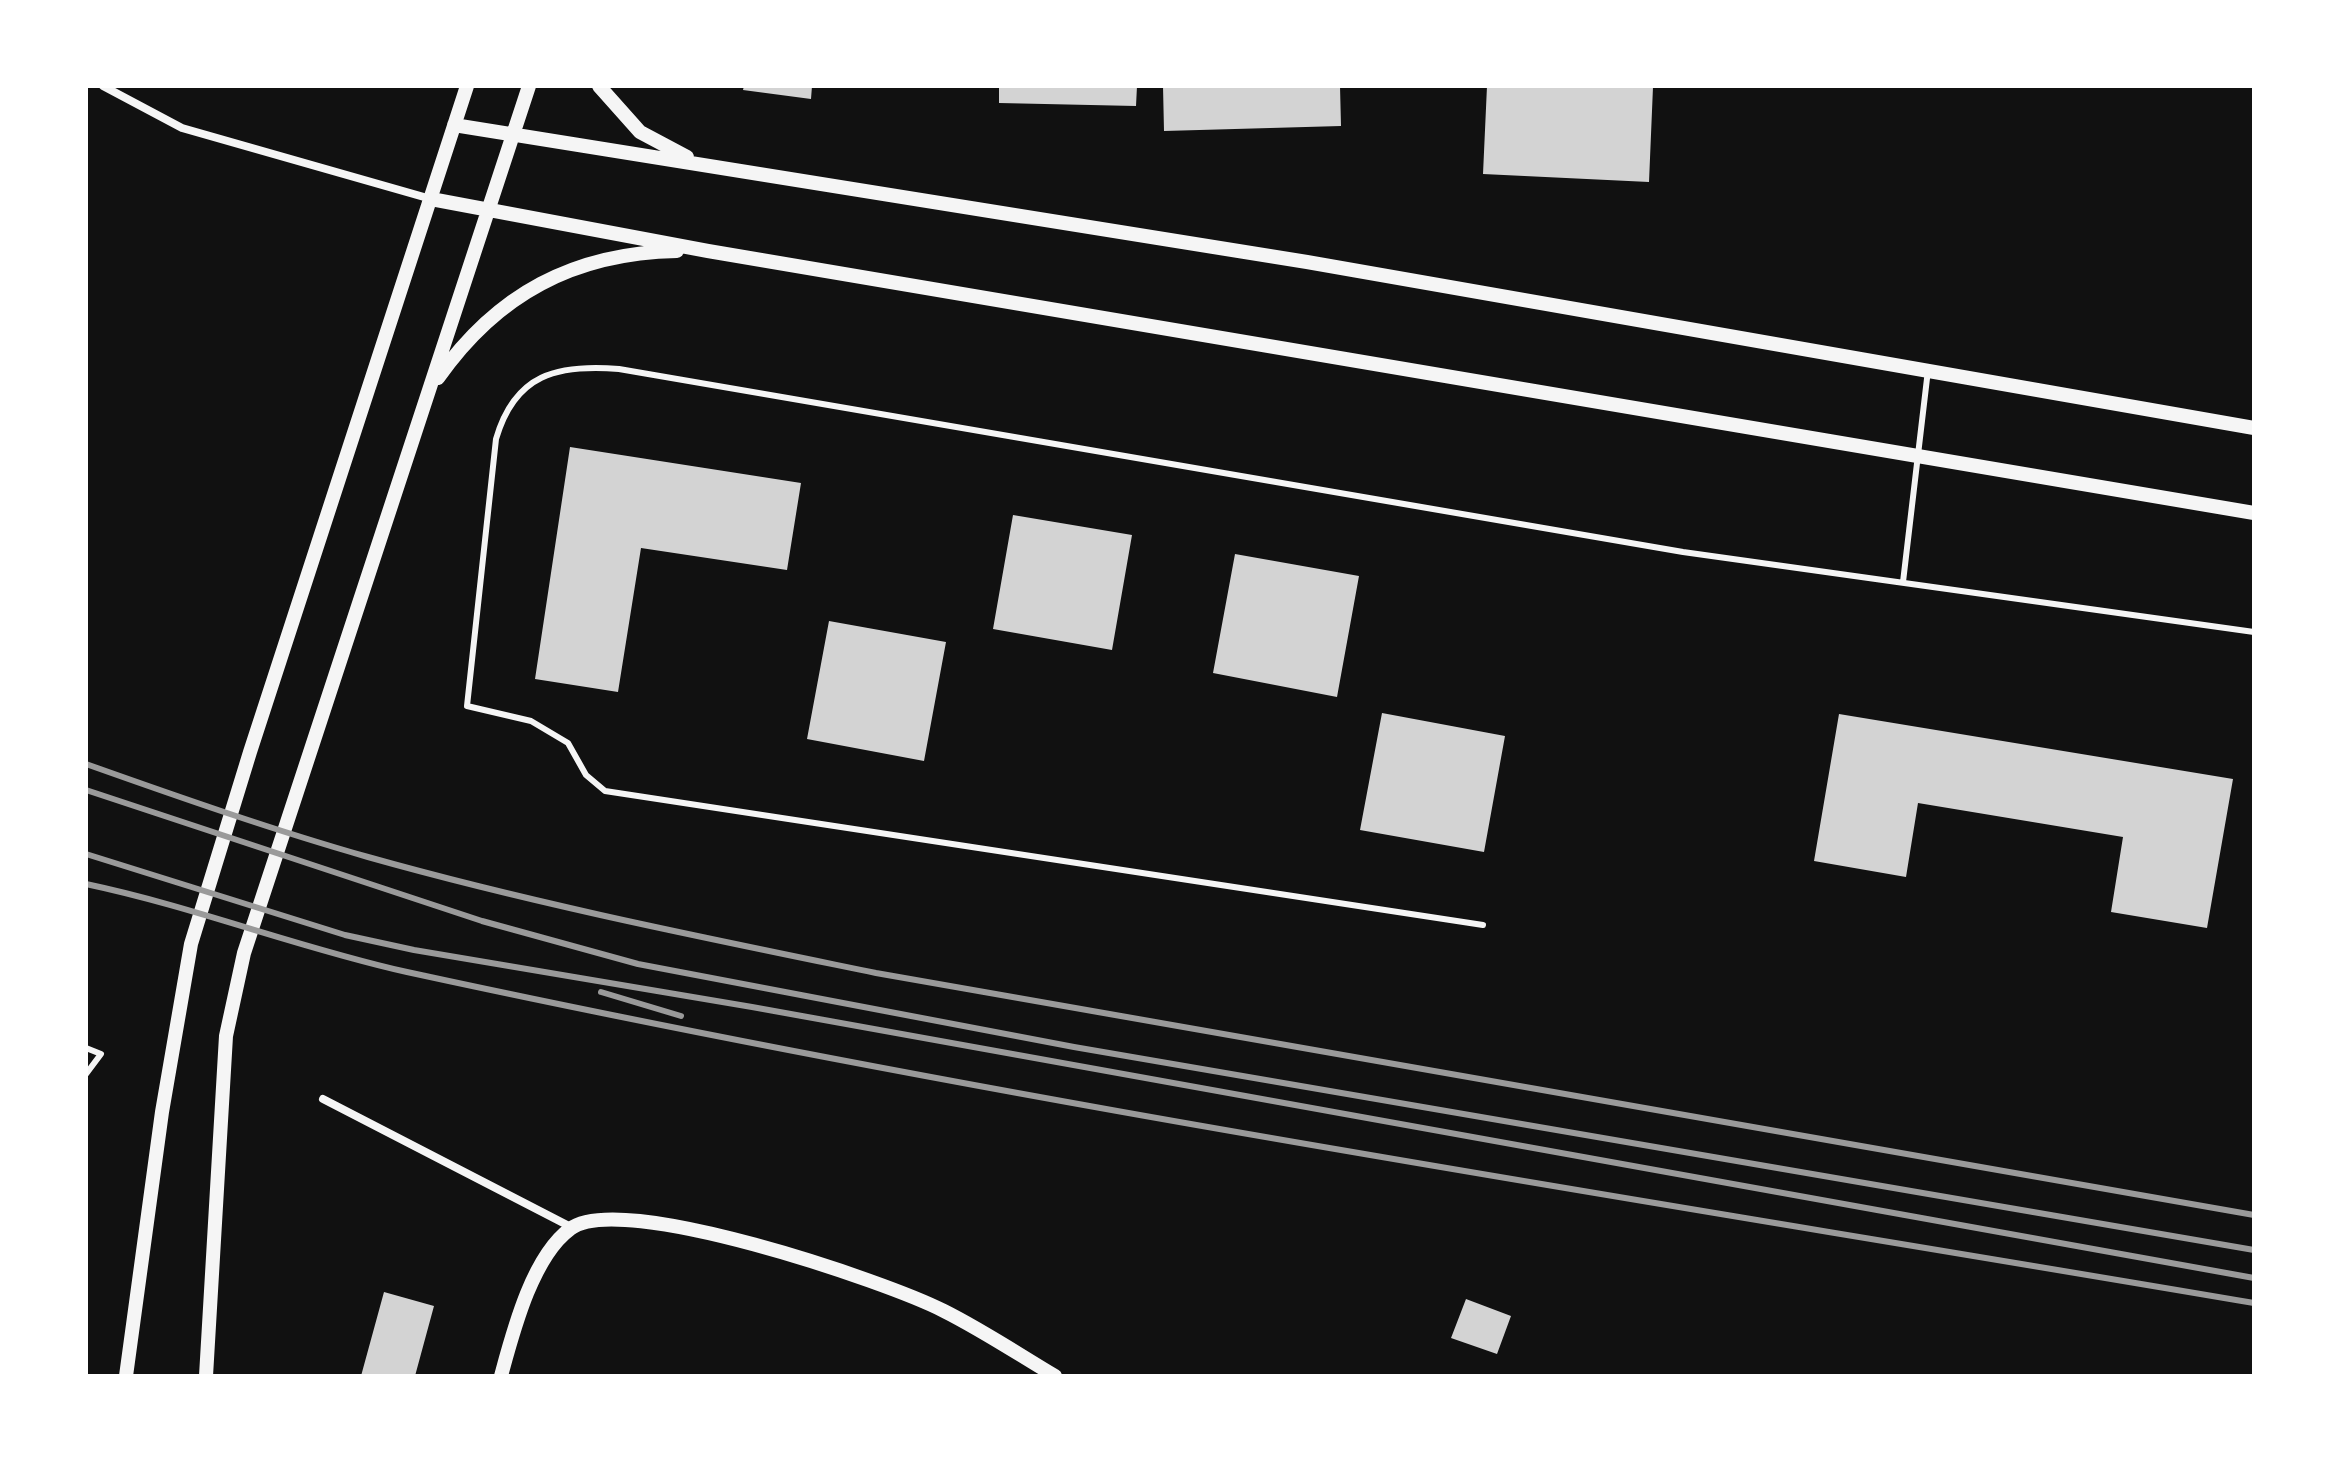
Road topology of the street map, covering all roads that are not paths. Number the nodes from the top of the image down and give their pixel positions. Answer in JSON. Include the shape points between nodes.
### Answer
{"nodes":[{"id":1,"x":103,"y":86,"type":"edge"},
{"id":2,"x":467,"y":86,"type":"edge"},
{"id":3,"x":529,"y":86,"type":"edge"},
{"id":4,"x":599,"y":86,"type":"edge"},
{"id":5,"x":454,"y":125,"type":"junction"},
{"id":6,"x":513,"y":135,"type":"junction"},
{"id":7,"x":698,"y":163,"type":"junction"},
{"id":8,"x":431,"y":199,"type":"junction"},
{"id":9,"x":489,"y":210,"type":"junction"},
{"id":10,"x":708,"y":251,"type":"junction"},
{"id":11,"x":1928,"y":370,"type":"junction"},
{"id":12,"x":429,"y":392,"type":"junction"},
{"id":13,"x":2254,"y":428,"type":"edge"},
{"id":14,"x":1917,"y":458,"type":"junction"},
{"id":15,"x":2254,"y":513,"type":"edge"},
{"id":16,"x":1903,"y":582,"type":"junction"},
{"id":17,"x":2254,"y":632,"type":"edge"},
{"id":18,"x":1483,"y":925,"type":"dead end"},
{"id":19,"x":86,"y":1048,"type":"edge"},
{"id":20,"x":86,"y":1074,"type":"edge"},
{"id":21,"x":323,"y":1099,"type":"dead end"},
{"id":22,"x":571,"y":1227,"type":"junction"},
{"id":23,"x":126,"y":1376,"type":"edge"},
{"id":24,"x":206,"y":1376,"type":"edge"},
{"id":25,"x":501,"y":1376,"type":"edge"},
{"id":26,"x":1055,"y":1376,"type":"edge"}],
"edges":[{"from":1,"to":8,"type":"street","via":[[182,128]]},
{"from":2,"to":5,"type":"street"},
{"from":3,"to":6,"type":"street"},
{"from":4,"to":7,"type":"street","via":[[640,132]]},
{"from":5,"to":6,"type":"street"},
{"from":5,"to":8,"type":"street"},
{"from":6,"to":7,"type":"street"},
{"from":6,"to":9,"type":"street"},
{"from":7,"to":11,"type":"street"},
{"from":8,"to":9,"type":"street"},
{"from":8,"to":23,"type":"street","via":[[191,944]]},
{"from":9,"to":10,"type":"street"},
{"from":9,"to":12,"type":"street"},
{"from":10,"to":12,"type":"street","via":[[596,260],[531,288],[463,342]]},
{"from":10,"to":14,"type":"street"},
{"from":11,"to":13,"type":"street"},
{"from":11,"to":14,"type":"lane"},
{"from":12,"to":24,"type":"street","via":[[244,953],[226,1036]]},
{"from":14,"to":15,"type":"street"},
{"from":14,"to":16,"type":"lane"},
{"from":16,"to":17,"type":"lane"},
{"from":16,"to":18,"type":"lane","via":[[1683,552],[619,369],[587,366],[544,376],[527,384],[502,416],[467,706],[531,721],[568,743],[586,775],[605,791]]},
{"from":19,"to":20,"type":"lane","via":[[101,1054]]},
{"from":21,"to":22,"type":"street"},
{"from":22,"to":25,"type":"street","via":[[542,1262]]},
{"from":22,"to":26,"type":"street","via":[[617,1218],[685,1228],[811,1259],[943,1310]]}]}
